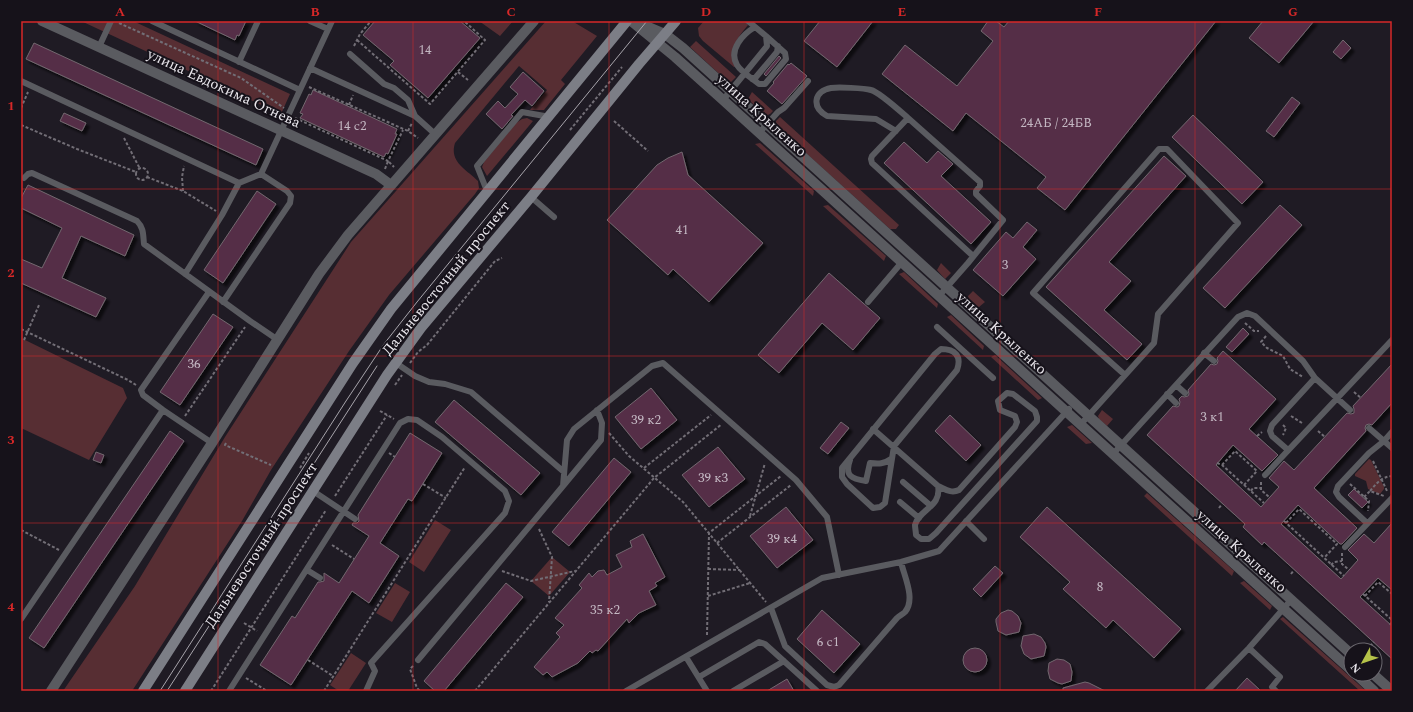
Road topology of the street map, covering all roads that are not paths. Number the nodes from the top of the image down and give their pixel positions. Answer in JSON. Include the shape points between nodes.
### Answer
{"nodes":[{"id":1,"x":42,"y":21,"type":"edge"},
{"id":2,"x":111,"y":21,"type":"edge"},
{"id":3,"x":152,"y":21,"type":"edge"},
{"id":4,"x":258,"y":21,"type":"edge"},
{"id":5,"x":310,"y":21,"type":"edge"},
{"id":6,"x":332,"y":21,"type":"edge"},
{"id":7,"x":534,"y":21,"type":"edge"},
{"id":8,"x":627,"y":21,"type":"edge"},
{"id":9,"x":632,"y":21,"type":"edge"},
{"id":10,"x":676,"y":21,"type":"edge"},
{"id":11,"x":748,"y":21,"type":"edge"},
{"id":12,"x":755,"y":27,"type":"junction"},
{"id":13,"x":328,"y":29,"type":"junction"},
{"id":14,"x":665,"y":34,"type":"junction"},
{"id":15,"x":766,"y":36,"type":"junction"},
{"id":16,"x":657,"y":43,"type":"junction"},
{"id":17,"x":778,"y":46,"type":"junction"},
{"id":18,"x":99,"y":47,"type":"junction"},
{"id":19,"x":350,"y":54,"type":"road end"},
{"id":20,"x":239,"y":62,"type":"junction"},
{"id":21,"x":310,"y":68,"type":"junction"},
{"id":22,"x":745,"y":73,"type":"junction"},
{"id":23,"x":752,"y":79,"type":"junction"},
{"id":24,"x":21,"y":80,"type":"edge"},
{"id":25,"x":808,"y":81,"type":"dead end"},
{"id":26,"x":301,"y":87,"type":"junction"},
{"id":27,"x":731,"y":91,"type":"junction"},
{"id":28,"x":723,"y":100,"type":"junction"},
{"id":29,"x":415,"y":116,"type":"junction"},
{"id":30,"x":550,"y":116,"type":"junction"},
{"id":31,"x":908,"y":118,"type":"junction"},
{"id":32,"x":767,"y":124,"type":"junction"},
{"id":33,"x":281,"y":131,"type":"junction"},
{"id":34,"x":896,"y":131,"type":"junction"},
{"id":35,"x":759,"y":133,"type":"junction"},
{"id":36,"x":435,"y":134,"type":"junction"},
{"id":37,"x":261,"y":174,"type":"junction"},
{"id":38,"x":24,"y":178,"type":"dead end"},
{"id":39,"x":239,"y":183,"type":"junction"},
{"id":40,"x":391,"y":185,"type":"junction"},
{"id":41,"x":487,"y":191,"type":"junction"},
{"id":42,"x":531,"y":197,"type":"junction"},
{"id":43,"x":554,"y":216,"type":"dead end"},
{"id":44,"x":973,"y":256,"type":"junction"},
{"id":45,"x":902,"y":262,"type":"junction"},
{"id":46,"x":185,"y":274,"type":"junction"},
{"id":47,"x":946,"y":287,"type":"junction"},
{"id":48,"x":209,"y":292,"type":"junction"},
{"id":49,"x":939,"y":296,"type":"junction"},
{"id":50,"x":960,"y":300,"type":"junction"},
{"id":51,"x":223,"y":302,"type":"junction"},
{"id":52,"x":868,"y":302,"type":"dead end"},
{"id":53,"x":952,"y":308,"type":"junction"},
{"id":54,"x":937,"y":327,"type":"dead end"},
{"id":55,"x":278,"y":340,"type":"junction"},
{"id":56,"x":1392,"y":340,"type":"edge"},
{"id":57,"x":1204,"y":353,"type":"junction"},
{"id":58,"x":1214,"y":362,"type":"dead end"},
{"id":59,"x":396,"y":363,"type":"junction"},
{"id":60,"x":1125,"y":375,"type":"junction"},
{"id":61,"x":993,"y":378,"type":"dead end"},
{"id":62,"x":1313,"y":380,"type":"junction"},
{"id":63,"x":1176,"y":385,"type":"junction"},
{"id":64,"x":1185,"y":393,"type":"dead end"},
{"id":65,"x":1167,"y":394,"type":"junction"},
{"id":66,"x":1338,"y":399,"type":"junction"},
{"id":67,"x":1176,"y":402,"type":"dead end"},
{"id":68,"x":1074,"y":403,"type":"junction"},
{"id":69,"x":163,"y":410,"type":"junction"},
{"id":70,"x":598,"y":410,"type":"junction"},
{"id":71,"x":1350,"y":410,"type":"dead end"},
{"id":72,"x":1066,"y":412,"type":"junction"},
{"id":73,"x":1088,"y":416,"type":"junction"},
{"id":74,"x":1081,"y":424,"type":"junction"},
{"id":75,"x":1369,"y":428,"type":"dead end"},
{"id":76,"x":874,"y":429,"type":"junction"},
{"id":77,"x":1392,"y":432,"type":"edge"},
{"id":78,"x":1384,"y":441,"type":"junction"},
{"id":79,"x":212,"y":443,"type":"junction"},
{"id":80,"x":1120,"y":445,"type":"junction"},
{"id":81,"x":894,"y":446,"type":"junction"},
{"id":82,"x":1392,"y":448,"type":"edge"},
{"id":83,"x":1288,"y":450,"type":"junction"},
{"id":84,"x":1113,"y":454,"type":"junction"},
{"id":85,"x":851,"y":456,"type":"junction"},
{"id":86,"x":892,"y":460,"type":"junction"},
{"id":87,"x":564,"y":472,"type":"junction"},
{"id":88,"x":1265,"y":475,"type":"road end"},
{"id":89,"x":903,"y":482,"type":"dead end"},
{"id":90,"x":563,"y":486,"type":"junction"},
{"id":91,"x":938,"y":486,"type":"junction"},
{"id":92,"x":313,"y":491,"type":"junction"},
{"id":93,"x":1391,"y":499,"type":"edge"},
{"id":94,"x":900,"y":502,"type":"dead end"},
{"id":95,"x":931,"y":506,"type":"junction"},
{"id":96,"x":344,"y":511,"type":"junction"},
{"id":97,"x":919,"y":518,"type":"junction"},
{"id":98,"x":355,"y":519,"type":"dead end"},
{"id":99,"x":966,"y":521,"type":"junction"},
{"id":100,"x":1367,"y":523,"type":"junction"},
{"id":101,"x":984,"y":539,"type":"dead end"},
{"id":102,"x":1345,"y":547,"type":"road end"},
{"id":103,"x":901,"y":562,"type":"junction"},
{"id":104,"x":307,"y":570,"type":"junction"},
{"id":105,"x":839,"y":574,"type":"junction"},
{"id":106,"x":320,"y":578,"type":"dead end"},
{"id":107,"x":1291,"y":600,"type":"junction"},
{"id":108,"x":771,"y":608,"type":"junction"},
{"id":109,"x":1284,"y":609,"type":"junction"},
{"id":110,"x":21,"y":619,"type":"edge"},
{"id":111,"x":1343,"y":647,"type":"edge"},
{"id":112,"x":1249,"y":648,"type":"junction"},
{"id":113,"x":686,"y":656,"type":"junction"},
{"id":114,"x":418,"y":660,"type":"road end"},
{"id":115,"x":784,"y":661,"type":"junction"},
{"id":116,"x":1343,"y":663,"type":"edge"},
{"id":117,"x":699,"y":677,"type":"junction"},
{"id":118,"x":1364,"y":682,"type":"edge"},
{"id":119,"x":1382,"y":682,"type":"edge"},
{"id":120,"x":51,"y":691,"type":"edge"},
{"id":121,"x":143,"y":691,"type":"edge"},
{"id":122,"x":185,"y":691,"type":"edge"},
{"id":123,"x":229,"y":691,"type":"edge"},
{"id":124,"x":366,"y":691,"type":"edge"},
{"id":125,"x":626,"y":691,"type":"edge"},
{"id":126,"x":707,"y":691,"type":"edge"},
{"id":127,"x":733,"y":691,"type":"edge"},
{"id":128,"x":817,"y":691,"type":"edge"},
{"id":129,"x":1207,"y":691,"type":"edge"},
{"id":130,"x":1276,"y":691,"type":"edge"},
{"id":131,"x":1374,"y":691,"type":"edge"},
{"id":132,"x":1392,"y":691,"type":"edge"}],
"edges":[{"from":1,"to":18,"type":"street","name":"улица Евдокима Огнева"},
{"from":2,"to":18,"type":"lane"},
{"from":3,"to":20,"type":"lane"},
{"from":4,"to":20,"type":"lane"},
{"from":5,"to":13,"type":"lane"},
{"from":6,"to":13,"type":"lane"},
{"from":7,"to":36,"type":"street"},
{"from":8,"to":30,"type":"main road","name":"Дальневосточный проспект"},
{"from":9,"to":14,"type":"street","name":"улица Крыленко"},
{"from":9,"to":16,"type":"street","name":"улица Крыленко"},
{"from":10,"to":14,"type":"main road","name":"Дальневосточный проспект"},
{"from":11,"to":12,"type":"lane"},
{"from":12,"to":15,"type":"lane"},
{"from":12,"to":22,"type":"lane","via":[[740,39],[736,51],[736,64]]},
{"from":13,"to":21,"type":"lane"},
{"from":14,"to":16,"type":"main road","name":"Дальневосточный проспект"},
{"from":14,"to":27,"type":"street","name":"улица Крыленко"},
{"from":15,"to":17,"type":"lane"},
{"from":15,"to":22,"type":"lane","via":[[767,46]]},
{"from":16,"to":28,"type":"street","name":"улица Крыленко"},
{"from":16,"to":42,"type":"main road","name":"Дальневосточный проспект"},
{"from":17,"to":23,"type":"lane","via":[[777,52]]},
{"from":17,"to":23,"type":"lane","via":[[785,53],[786,59],[765,84],[759,84]]},
{"from":18,"to":33,"type":"street","name":"улица Евдокима Огнева"},
{"from":19,"to":29,"type":"lane","via":[[384,84],[394,88],[408,100]]},
{"from":20,"to":26,"type":"lane"},
{"from":21,"to":26,"type":"lane"},
{"from":21,"to":29,"type":"lane"},
{"from":22,"to":23,"type":"lane"},
{"from":22,"to":27,"type":"lane"},
{"from":24,"to":39,"type":"lane"},
{"from":25,"to":32,"type":"lane"},
{"from":26,"to":33,"type":"lane"},
{"from":27,"to":28,"type":"lane"},
{"from":27,"to":32,"type":"street","name":"улица Крыленко"},
{"from":28,"to":35,"type":"street","name":"улица Крыленко"},
{"from":29,"to":36,"type":"lane"},
{"from":30,"to":41,"type":"main road","name":"Дальневосточный проспект"},
{"from":30,"to":41,"type":"lane","via":[[522,112],[477,166]]},
{"from":31,"to":34,"type":"lane"},
{"from":31,"to":34,"type":"lane","via":[[872,90],[832,88],[822,92],[816,101],[817,107],[827,116],[876,119]]},
{"from":31,"to":44,"type":"lane","via":[[980,182],[976,194],[1002,218],[1002,222]]},
{"from":32,"to":35,"type":"lane"},
{"from":32,"to":47,"type":"street","name":"улица Крыленко"},
{"from":33,"to":37,"type":"lane"},
{"from":33,"to":40,"type":"street","name":"улица Евдокима Огнева","via":[[376,174]]},
{"from":34,"to":44,"type":"lane","via":[[872,156],[872,163]]},
{"from":35,"to":45,"type":"street","name":"улица Крыленко"},
{"from":36,"to":40,"type":"street"},
{"from":37,"to":39,"type":"lane"},
{"from":37,"to":51,"type":"lane","via":[[287,190],[291,196],[290,203]]},
{"from":38,"to":46,"type":"lane","via":[[32,173],[136,221],[143,231],[144,244]]},
{"from":39,"to":46,"type":"lane"},
{"from":40,"to":55,"type":"street","via":[[319,274]]},
{"from":41,"to":121,"type":"main road","name":"Дальневосточный проспект","via":[[391,309],[353,363]]},
{"from":42,"to":43,"type":"lane"},
{"from":42,"to":59,"type":"main road","name":"Дальневосточный проспект","via":[[421,328]]},
{"from":44,"to":47,"type":"lane"},
{"from":45,"to":49,"type":"street","name":"улица Крыленко"},
{"from":45,"to":52,"type":"lane"},
{"from":46,"to":48,"type":"lane"},
{"from":47,"to":49,"type":"lane"},
{"from":47,"to":50,"type":"street","name":"улица Крыленко"},
{"from":48,"to":51,"type":"lane"},
{"from":48,"to":69,"type":"lane","via":[[141,390],[143,395]]},
{"from":49,"to":53,"type":"street","name":"улица Крыленко"},
{"from":50,"to":53,"type":"lane"},
{"from":50,"to":68,"type":"street","name":"улица Крыленко"},
{"from":51,"to":55,"type":"lane"},
{"from":53,"to":72,"type":"street","name":"улица Крыленко"},
{"from":54,"to":61,"type":"lane"},
{"from":55,"to":79,"type":"street"},
{"from":56,"to":66,"type":"lane"},
{"from":57,"to":58,"type":"lane"},
{"from":57,"to":62,"type":"lane","via":[[1238,317],[1247,313],[1255,316],[1303,361]]},
{"from":57,"to":63,"type":"lane"},
{"from":59,"to":87,"type":"lane","via":[[429,382],[471,392]]},
{"from":59,"to":92,"type":"main road","name":"Дальневосточный проспект"},
{"from":60,"to":60,"type":"lane","via":[[1033,293],[1159,149],[1167,149],[1238,223],[1158,314],[1154,343]]},
{"from":60,"to":73,"type":"lane"},
{"from":62,"to":66,"type":"lane"},
{"from":62,"to":83,"type":"lane","via":[[1272,425],[1272,436]]},
{"from":63,"to":64,"type":"lane"},
{"from":63,"to":65,"type":"lane"},
{"from":65,"to":67,"type":"lane"},
{"from":65,"to":80,"type":"lane"},
{"from":66,"to":71,"type":"lane"},
{"from":66,"to":83,"type":"lane"},
{"from":68,"to":72,"type":"lane"},
{"from":68,"to":73,"type":"street","name":"улица Крыленко"},
{"from":69,"to":79,"type":"lane"},
{"from":69,"to":110,"type":"lane"},
{"from":70,"to":87,"type":"lane","via":[[574,429],[567,440]]},
{"from":70,"to":90,"type":"lane","via":[[602,423],[601,440]]},
{"from":70,"to":105,"type":"lane","via":[[652,366],[663,363],[796,480],[826,517]]},
{"from":72,"to":74,"type":"street","name":"улица Крыленко"},
{"from":72,"to":99,"type":"lane"},
{"from":73,"to":74,"type":"lane"},
{"from":73,"to":80,"type":"street","name":"улица Крыленко"},
{"from":74,"to":84,"type":"street","name":"улица Крыленко"},
{"from":75,"to":78,"type":"lane"},
{"from":76,"to":81,"type":"lane"},
{"from":76,"to":81,"type":"lane","via":[[935,354],[941,349],[947,349],[958,356],[956,370]]},
{"from":76,"to":85,"type":"lane"},
{"from":77,"to":78,"type":"lane"},
{"from":78,"to":82,"type":"lane"},
{"from":78,"to":100,"type":"lane","via":[[1369,453],[1338,486],[1336,492]]},
{"from":79,"to":120,"type":"street"},
{"from":80,"to":84,"type":"lane"},
{"from":80,"to":107,"type":"street","name":"улица Крыленко"},
{"from":81,"to":86,"type":"lane"},
{"from":81,"to":91,"type":"lane"},
{"from":83,"to":88,"type":"lane"},
{"from":84,"to":109,"type":"street","name":"улица Крыленко"},
{"from":85,"to":86,"type":"lane","via":[[847,467],[849,475],[866,481],[870,463],[879,464]]},
{"from":85,"to":86,"type":"lane","via":[[842,468],[842,477],[873,508],[885,503]]},
{"from":87,"to":90,"type":"lane"},
{"from":89,"to":95,"type":"lane"},
{"from":90,"to":114,"type":"lane"},
{"from":91,"to":95,"type":"lane","via":[[938,498]]},
{"from":91,"to":97,"type":"lane","via":[[950,492],[959,490],[1015,427],[1015,416],[1000,410],[998,401],[1001,397],[1007,393],[1013,394],[1034,411],[1037,421],[936,533],[929,538],[921,539],[916,535],[915,526]]},
{"from":92,"to":96,"type":"lane"},
{"from":92,"to":122,"type":"main road","name":"Дальневосточный проспект"},
{"from":93,"to":100,"type":"lane"},
{"from":94,"to":97,"type":"lane"},
{"from":95,"to":97,"type":"lane"},
{"from":96,"to":98,"type":"lane"},
{"from":96,"to":104,"type":"lane"},
{"from":96,"to":124,"type":"lane","via":[[400,423],[408,419],[417,420],[442,437],[505,491],[509,501],[505,513],[371,662],[375,671]]},
{"from":99,"to":101,"type":"lane"},
{"from":99,"to":103,"type":"lane","via":[[939,551]]},
{"from":100,"to":102,"type":"lane"},
{"from":103,"to":105,"type":"lane"},
{"from":103,"to":108,"type":"lane","via":[[910,594],[909,604],[905,612],[840,685],[827,685],[785,646]]},
{"from":104,"to":106,"type":"lane"},
{"from":104,"to":123,"type":"lane"},
{"from":105,"to":108,"type":"lane","via":[[822,578]]},
{"from":107,"to":109,"type":"lane"},
{"from":107,"to":111,"type":"street","name":"улица Крыленко"},
{"from":108,"to":113,"type":"lane"},
{"from":109,"to":112,"type":"lane"},
{"from":109,"to":116,"type":"street","name":"улица Крыленко"},
{"from":112,"to":129,"type":"lane"},
{"from":112,"to":130,"type":"lane","via":[[1280,677],[1272,687]]},
{"from":113,"to":117,"type":"lane"},
{"from":113,"to":125,"type":"lane"},
{"from":115,"to":117,"type":"lane","via":[[765,644],[759,642]]},
{"from":115,"to":127,"type":"lane"},
{"from":115,"to":128,"type":"lane"},
{"from":117,"to":126,"type":"lane"},
{"from":118,"to":131,"type":"street"},
{"from":119,"to":132,"type":"street"}]}
